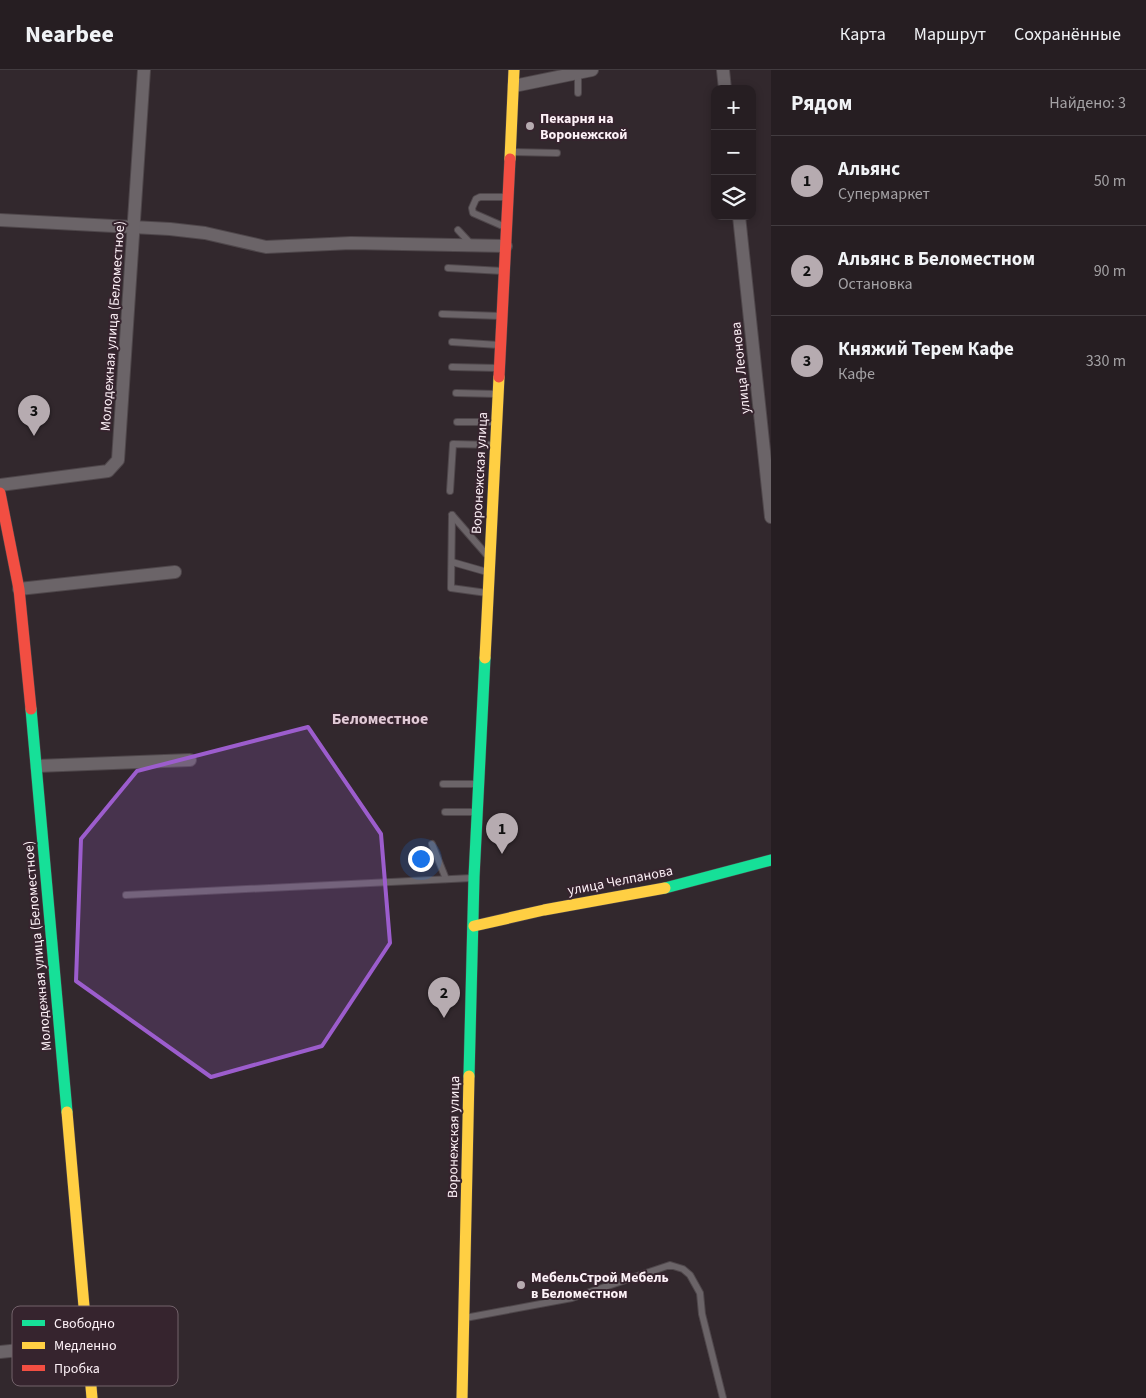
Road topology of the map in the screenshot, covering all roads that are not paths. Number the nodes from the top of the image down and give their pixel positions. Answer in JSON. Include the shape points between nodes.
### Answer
{"nodes":[{"id":1,"x":144,"y":70,"type":"edge"},
{"id":2,"x":514,"y":70,"type":"edge"},
{"id":3,"x":592,"y":70,"type":"edge"},
{"id":4,"x":723,"y":70,"type":"edge"},
{"id":5,"x":578,"y":73,"type":"junction"},
{"id":6,"x":725,"y":85,"type":"edge"},
{"id":7,"x":514,"y":86,"type":"junction"},
{"id":8,"x":578,"y":93,"type":"dead end"},
{"id":9,"x":510,"y":152,"type":"junction"},
{"id":10,"x":557,"y":153,"type":"dead end"},
{"id":11,"x":508,"y":197,"type":"junction"},
{"id":12,"x":0,"y":220,"type":"edge"},
{"id":13,"x":739,"y":220,"type":"edge"},
{"id":14,"x":134,"y":225,"type":"junction"},
{"id":15,"x":506,"y":228,"type":"junction"},
{"id":16,"x":458,"y":230,"type":"dead end"},
{"id":17,"x":472,"y":245,"type":"junction"},
{"id":18,"x":506,"y":246,"type":"junction"},
{"id":19,"x":448,"y":268,"type":"dead end"},
{"id":20,"x":504,"y":271,"type":"junction"},
{"id":21,"x":442,"y":314,"type":"dead end"},
{"id":22,"x":502,"y":316,"type":"junction"},
{"id":23,"x":452,"y":342,"type":"dead end"},
{"id":24,"x":500,"y":345,"type":"junction"},
{"id":25,"x":452,"y":367,"type":"dead end"},
{"id":26,"x":499,"y":368,"type":"junction"},
{"id":27,"x":456,"y":393,"type":"dead end"},
{"id":28,"x":498,"y":394,"type":"junction"},
{"id":29,"x":457,"y":422,"type":"dead end"},
{"id":30,"x":496,"y":422,"type":"junction"},
{"id":31,"x":495,"y":445,"type":"junction"},
{"id":32,"x":0,"y":485,"type":"edge"},
{"id":33,"x":450,"y":491,"type":"dead end"},
{"id":34,"x":0,"y":493,"type":"edge"},
{"id":35,"x":771,"y":517,"type":"edge"},
{"id":36,"x":490,"y":558,"type":"junction"},
{"id":37,"x":452,"y":562,"type":"junction"},
{"id":38,"x":174,"y":572,"type":"dead end"},
{"id":39,"x":489,"y":572,"type":"junction"},
{"id":40,"x":19,"y":589,"type":"junction"},
{"id":41,"x":488,"y":593,"type":"junction"},
{"id":42,"x":190,"y":760,"type":"dead end"},
{"id":43,"x":37,"y":766,"type":"junction"},
{"id":44,"x":443,"y":784,"type":"dead end"},
{"id":45,"x":478,"y":784,"type":"junction"},
{"id":46,"x":445,"y":812,"type":"dead end"},
{"id":47,"x":476,"y":812,"type":"junction"},
{"id":48,"x":432,"y":844,"type":"dead end"},
{"id":49,"x":771,"y":860,"type":"edge"},
{"id":50,"x":474,"y":878,"type":"junction"},
{"id":51,"x":446,"y":879,"type":"junction"},
{"id":52,"x":126,"y":895,"type":"dead end"},
{"id":53,"x":474,"y":926,"type":"junction"},
{"id":54,"x":85,"y":1306,"type":"edge"},
{"id":55,"x":464,"y":1318,"type":"junction"},
{"id":56,"x":462,"y":1398,"type":"edge"},
{"id":57,"x":723,"y":1398,"type":"edge"}],
"edges":[{"from":1,"to":14,"type":"street","name":"Молодежная улица (Беломестное)"},
{"from":2,"to":7,"type":"street","name":"Воронежская улица"},
{"from":3,"to":5,"type":"street"},
{"from":4,"to":6,"type":"street"},
{"from":5,"to":7,"type":"street"},
{"from":5,"to":8,"type":"lane"},
{"from":7,"to":9,"type":"street","name":"Воронежская улица"},
{"from":9,"to":10,"type":"lane"},
{"from":9,"to":11,"type":"street","name":"Воронежская улица"},
{"from":11,"to":15,"type":"street","name":"Воронежская улица"},
{"from":11,"to":15,"type":"lane","via":[[480,197],[472,208],[473,213]]},
{"from":12,"to":14,"type":"street"},
{"from":13,"to":35,"type":"street","name":"улица Леонова"},
{"from":14,"to":17,"type":"street","via":[[205,233],[266,247]]},
{"from":14,"to":32,"type":"street","name":"Молодежная улица (Беломестное)","via":[[117,464],[108,471]]},
{"from":15,"to":18,"type":"street","name":"Воронежская улица"},
{"from":16,"to":17,"type":"lane"},
{"from":17,"to":18,"type":"street"},
{"from":18,"to":20,"type":"street","name":"Воронежская улица"},
{"from":19,"to":20,"type":"lane"},
{"from":20,"to":22,"type":"street","name":"Воронежская улица"},
{"from":21,"to":22,"type":"lane"},
{"from":22,"to":24,"type":"street","name":"Воронежская улица"},
{"from":23,"to":24,"type":"lane"},
{"from":24,"to":26,"type":"street","name":"Воронежская улица"},
{"from":25,"to":26,"type":"lane"},
{"from":26,"to":28,"type":"street","name":"Воронежская улица"},
{"from":27,"to":28,"type":"lane"},
{"from":28,"to":30,"type":"street","name":"Воронежская улица"},
{"from":29,"to":30,"type":"lane"},
{"from":30,"to":31,"type":"street","name":"Воронежская улица"},
{"from":31,"to":33,"type":"lane","via":[[453,444]]},
{"from":31,"to":36,"type":"street","name":"Воронежская улица"},
{"from":34,"to":40,"type":"street","name":"Молодежная улица (Беломестное)"},
{"from":36,"to":37,"type":"lane","via":[[452,515]]},
{"from":36,"to":39,"type":"street","name":"Воронежская улица"},
{"from":37,"to":39,"type":"lane"},
{"from":37,"to":41,"type":"lane","via":[[451,588]]},
{"from":38,"to":40,"type":"street"},
{"from":39,"to":41,"type":"street","name":"Воронежская улица"},
{"from":40,"to":43,"type":"street","name":"Молодежная улица (Беломестное)"},
{"from":41,"to":45,"type":"street","name":"Воронежская улица"},
{"from":42,"to":43,"type":"street"},
{"from":43,"to":54,"type":"street","name":"Молодежная улица (Беломестное)"},
{"from":44,"to":45,"type":"lane"},
{"from":45,"to":47,"type":"street","name":"Воронежская улица"},
{"from":46,"to":47,"type":"lane"},
{"from":47,"to":50,"type":"street","name":"Воронежская улица"},
{"from":48,"to":51,"type":"lane"},
{"from":49,"to":53,"type":"street","name":"улица Челпанова","via":[[651,892],[544,910]]},
{"from":50,"to":51,"type":"lane"},
{"from":50,"to":53,"type":"street","name":"Воронежская улица"},
{"from":51,"to":52,"type":"lane"},
{"from":53,"to":55,"type":"street","name":"Воронежская улица"},
{"from":55,"to":56,"type":"street","name":"Воронежская улица"},
{"from":55,"to":57,"type":"lane","via":[[572,1298],[670,1265],[677,1266],[690,1275],[700,1293],[702,1314]]}]}
